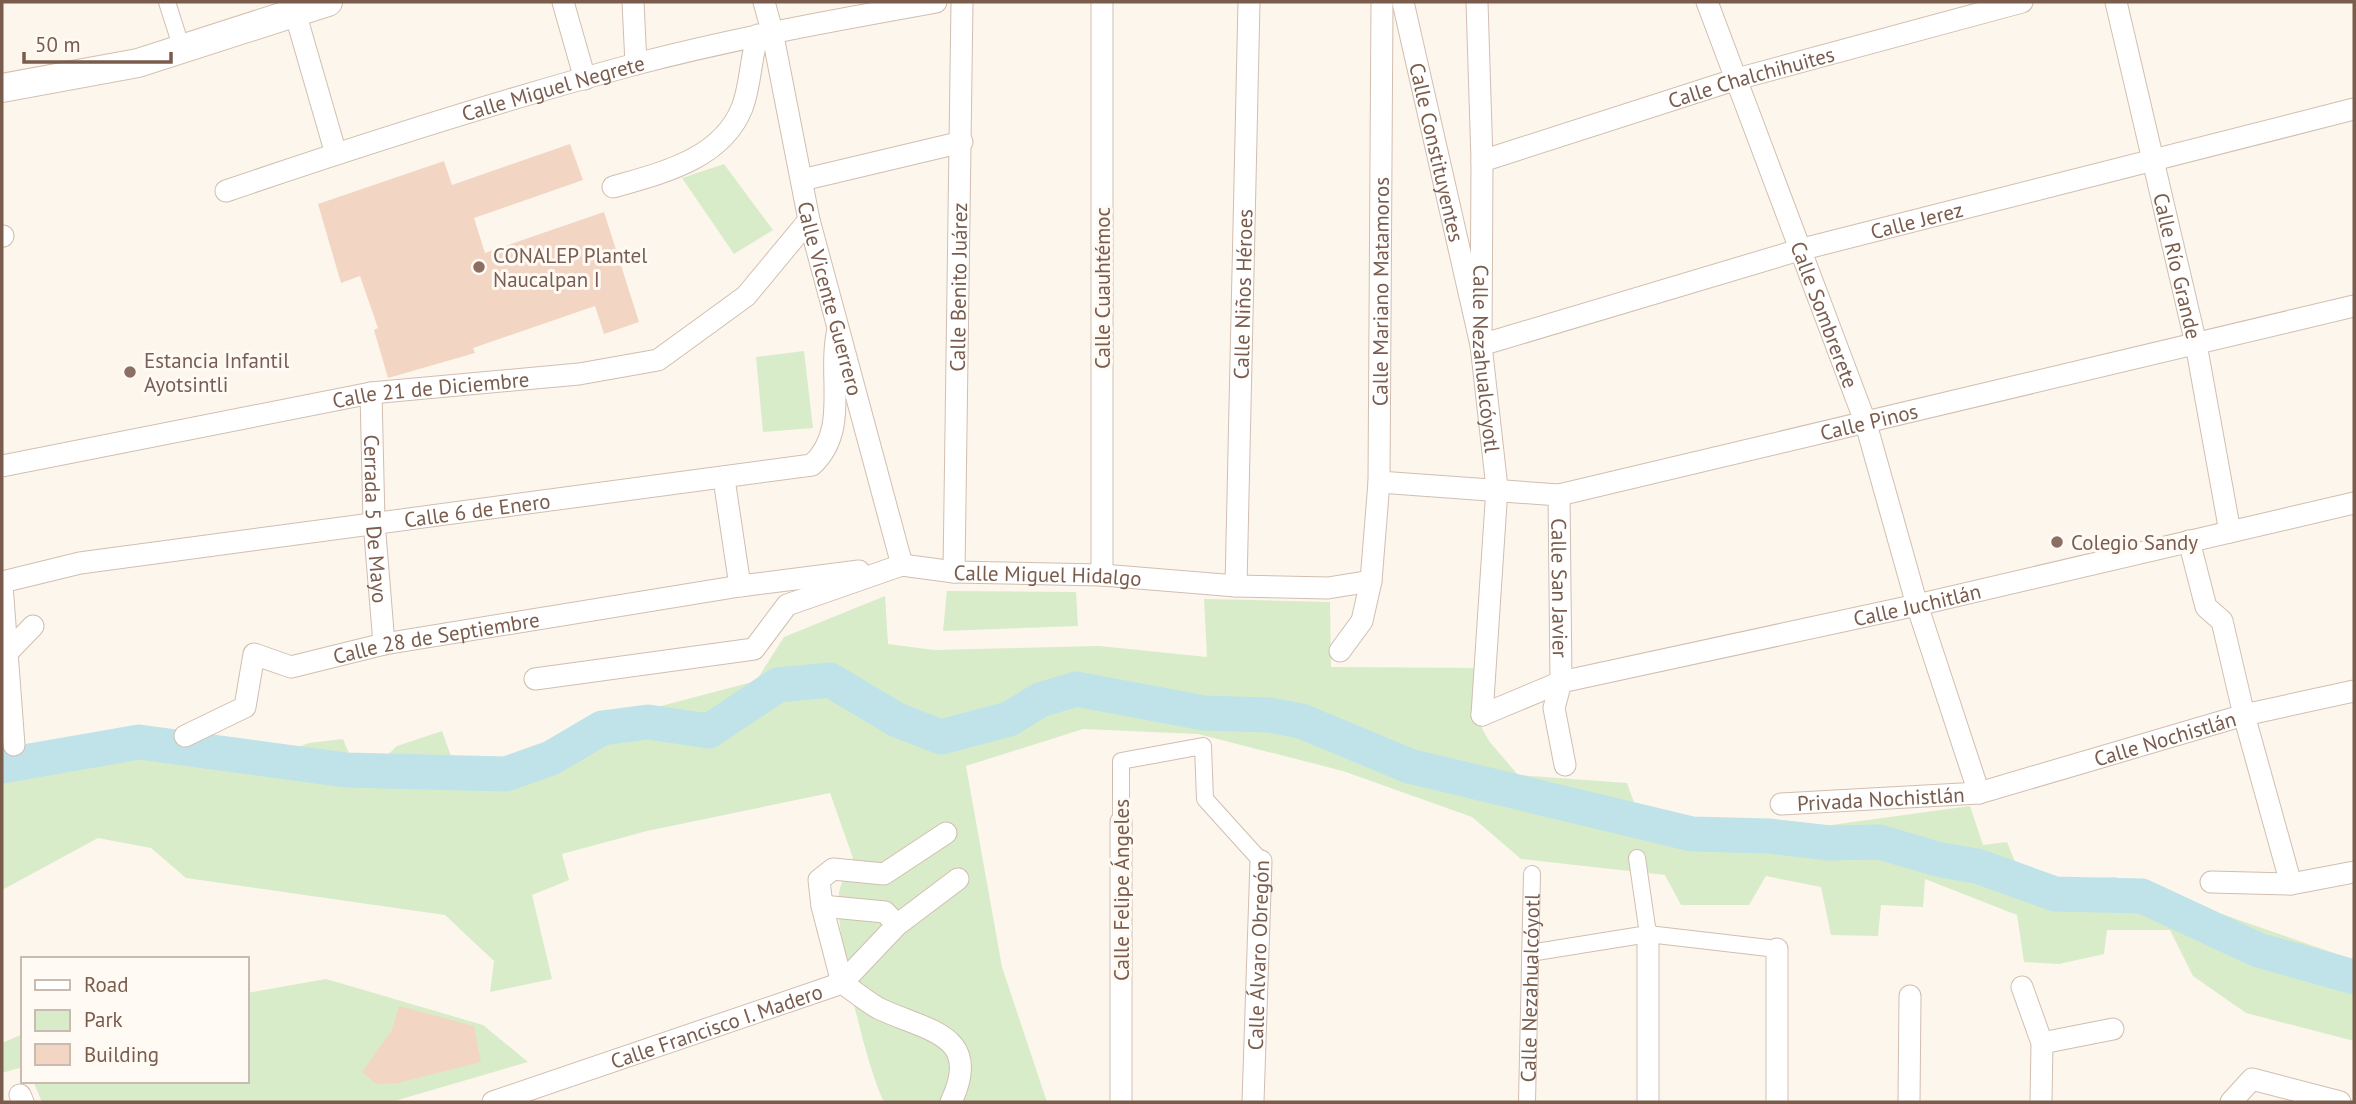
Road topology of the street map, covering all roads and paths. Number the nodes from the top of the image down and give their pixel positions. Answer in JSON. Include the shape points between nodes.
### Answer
{"nodes":[{"id":1,"x":167,"y":2,"type":"edge"},
{"id":2,"x":328,"y":2,"type":"edge"},
{"id":3,"x":563,"y":2,"type":"edge"},
{"id":4,"x":633,"y":2,"type":"edge"},
{"id":5,"x":764,"y":2,"type":"edge"},
{"id":6,"x":936,"y":2,"type":"edge"},
{"id":7,"x":962,"y":2,"type":"edge"},
{"id":8,"x":1102,"y":2,"type":"edge"},
{"id":9,"x":1249,"y":2,"type":"edge"},
{"id":10,"x":1382,"y":2,"type":"edge"},
{"id":11,"x":1403,"y":2,"type":"edge"},
{"id":12,"x":1477,"y":2,"type":"edge"},
{"id":13,"x":1707,"y":2,"type":"edge"},
{"id":14,"x":2022,"y":2,"type":"edge"},
{"id":15,"x":2116,"y":2,"type":"edge"},
{"id":16,"x":293,"y":7,"type":"edge"},
{"id":17,"x":765,"y":33,"type":"junction"},
{"id":18,"x":183,"y":49,"type":"junction"},
{"id":19,"x":636,"y":64,"type":"junction"},
{"id":20,"x":585,"y":79,"type":"junction"},
{"id":21,"x":1737,"y":79,"type":"junction"},
{"id":22,"x":2,"y":88,"type":"edge"},
{"id":23,"x":2354,"y":109,"type":"edge"},
{"id":24,"x":962,"y":142,"type":"junction"},
{"id":25,"x":336,"y":154,"type":"junction"},
{"id":26,"x":2152,"y":160,"type":"junction"},
{"id":27,"x":1482,"y":161,"type":"junction"},
{"id":28,"x":802,"y":180,"type":"junction"},
{"id":29,"x":613,"y":187,"type":"dead end"},
{"id":30,"x":226,"y":191,"type":"dead end"},
{"id":31,"x":809,"y":220,"type":"junction"},
{"id":32,"x":1799,"y":250,"type":"junction"},
{"id":33,"x":2354,"y":306,"type":"edge"},
{"id":34,"x":838,"y":329,"type":"junction"},
{"id":35,"x":2196,"y":344,"type":"junction"},
{"id":36,"x":1481,"y":345,"type":"junction"},
{"id":37,"x":371,"y":393,"type":"junction"},
{"id":38,"x":1866,"y":424,"type":"junction"},
{"id":39,"x":2,"y":466,"type":"edge"},
{"id":40,"x":724,"y":479,"type":"junction"},
{"id":41,"x":1379,"y":482,"type":"junction"},
{"id":42,"x":1497,"y":488,"type":"junction"},
{"id":43,"x":1559,"y":495,"type":"junction"},
{"id":44,"x":2354,"y":503,"type":"edge"},
{"id":45,"x":374,"y":522,"type":"junction"},
{"id":46,"x":2230,"y":532,"type":"junction"},
{"id":47,"x":2189,"y":541,"type":"junction"},
{"id":48,"x":902,"y":565,"type":"junction"},
{"id":49,"x":954,"y":572,"type":"junction"},
{"id":50,"x":1101,"y":575,"type":"junction"},
{"id":51,"x":1371,"y":581,"type":"junction"},
{"id":52,"x":2,"y":584,"type":"edge"},
{"id":53,"x":740,"y":586,"type":"junction"},
{"id":54,"x":1236,"y":586,"type":"junction"},
{"id":55,"x":1917,"y":605,"type":"junction"},
{"id":56,"x":33,"y":626,"type":"dead end"},
{"id":57,"x":384,"y":644,"type":"junction"},
{"id":58,"x":1340,"y":651,"type":"dead end"},
{"id":59,"x":7,"y":653,"type":"junction"},
{"id":60,"x":535,"y":679,"type":"dead end"},
{"id":61,"x":1561,"y":682,"type":"junction"},
{"id":62,"x":2354,"y":691,"type":"edge"},
{"id":63,"x":1554,"y":708,"type":"junction"},
{"id":64,"x":1482,"y":715,"type":"junction"},
{"id":65,"x":2244,"y":715,"type":"junction"},
{"id":66,"x":185,"y":736,"type":"dead end"},
{"id":67,"x":14,"y":745,"type":"dead end"},
{"id":68,"x":1202,"y":746,"type":"joint"},
{"id":69,"x":1565,"y":765,"type":"dead end"},
{"id":70,"x":1979,"y":793,"type":"junction"},
{"id":71,"x":1781,"y":804,"type":"dead end"},
{"id":72,"x":1121,"y":822,"type":"joint"},
{"id":73,"x":946,"y":833,"type":"dead end"},
{"id":74,"x":1637,"y":858,"type":"dead end"},
{"id":75,"x":1261,"y":861,"type":"joint"},
{"id":76,"x":2354,"y":873,"type":"edge"},
{"id":77,"x":1532,"y":874,"type":"dead end"},
{"id":78,"x":958,"y":879,"type":"dead end"},
{"id":79,"x":2211,"y":882,"type":"dead end"},
{"id":80,"x":2291,"y":884,"type":"junction"},
{"id":81,"x":822,"y":906,"type":"junction"},
{"id":82,"x":897,"y":925,"type":"junction"},
{"id":83,"x":1648,"y":934,"type":"junction"},
{"id":84,"x":1777,"y":949,"type":"joint"},
{"id":85,"x":1530,"y":953,"type":"junction"},
{"id":86,"x":842,"y":984,"type":"junction"},
{"id":87,"x":2022,"y":988,"type":"dead end"},
{"id":88,"x":1910,"y":996,"type":"dead end"},
{"id":89,"x":2113,"y":1029,"type":"dead end"},
{"id":90,"x":2042,"y":1043,"type":"junction"},
{"id":91,"x":535,"y":1096,"type":"edge"},
{"id":92,"x":493,"y":1102,"type":"edge"},
{"id":93,"x":951,"y":1102,"type":"edge"},
{"id":94,"x":1121,"y":1102,"type":"edge"},
{"id":95,"x":1253,"y":1102,"type":"edge"},
{"id":96,"x":1527,"y":1102,"type":"edge"},
{"id":97,"x":1648,"y":1102,"type":"edge"},
{"id":98,"x":1777,"y":1102,"type":"edge"},
{"id":99,"x":1909,"y":1102,"type":"edge"},
{"id":100,"x":2041,"y":1102,"type":"edge"},
{"id":101,"x":2231,"y":1102,"type":"edge"},
{"id":102,"x":2340,"y":1102,"type":"edge"}],
"edges":[{"from":1,"to":18,"type":"street"},
{"from":2,"to":16,"type":"main road"},
{"from":3,"to":20,"type":"street"},
{"from":4,"to":19,"type":"street"},
{"from":5,"to":17,"type":"street","name":"Calle Vicente Guerrero"},
{"from":6,"to":17,"type":"street","name":"Calle Miguel Negrete"},
{"from":7,"to":24,"type":"street","name":"Calle Benito Juárez"},
{"from":8,"to":50,"type":"street","name":"Calle Cuauhtémoc"},
{"from":9,"to":54,"type":"street","name":"Calle Niños Héroes"},
{"from":10,"to":41,"type":"street","name":"Calle Mariano Matamoros"},
{"from":11,"to":36,"type":"street","name":"Calle Constituyentes"},
{"from":12,"to":27,"type":"street","name":"Calle Nezahualcóyotl"},
{"from":13,"to":21,"type":"street","name":"Calle Sombrerete"},
{"from":14,"to":21,"type":"street","name":"Calle Chalchihuites"},
{"from":15,"to":26,"type":"street","name":"Calle Río Grande"},
{"from":16,"to":18,"type":"main road"},
{"from":16,"to":25,"type":"street"},
{"from":17,"to":19,"type":"street","name":"Calle Miguel Negrete"},
{"from":17,"to":28,"type":"street","name":"Calle Vicente Guerrero"},
{"from":17,"to":29,"type":"street","via":[[741,109],[722,140],[680,165]]},
{"from":18,"to":22,"type":"main road","via":[[138,63]]},
{"from":19,"to":20,"type":"street","name":"Calle Miguel Negrete"},
{"from":20,"to":25,"type":"street","name":"Calle Miguel Negrete"},
{"from":21,"to":27,"type":"street","name":"Calle Chalchihuites"},
{"from":21,"to":32,"type":"street","name":"Calle Sombrerete"},
{"from":23,"to":26,"type":"street","name":"Calle Jerez"},
{"from":24,"to":28,"type":"street"},
{"from":24,"to":49,"type":"street","name":"Calle Benito Juárez"},
{"from":25,"to":30,"type":"street","name":"Calle Miguel Negrete"},
{"from":26,"to":32,"type":"street","name":"Calle Jerez"},
{"from":26,"to":35,"type":"street","name":"Calle Río Grande"},
{"from":27,"to":36,"type":"street","name":"Calle Nezahualcóyotl"},
{"from":28,"to":31,"type":"street","name":"Calle Vicente Guerrero"},
{"from":31,"to":34,"type":"street","name":"Calle Vicente Guerrero"},
{"from":31,"to":37,"type":"street","name":"Calle 21 de Diciembre","via":[[746,296],[658,360],[579,374]]},
{"from":32,"to":36,"type":"street","name":"Calle Jerez"},
{"from":32,"to":38,"type":"street","name":"Calle Sombrerete"},
{"from":33,"to":35,"type":"street","name":"Calle Pinos"},
{"from":34,"to":40,"type":"street","name":"Calle 6 de Enero","via":[[832,354],[835,425],[825,453],[812,465]]},
{"from":34,"to":48,"type":"street","name":"Calle Vicente Guerrero"},
{"from":35,"to":38,"type":"street","name":"Calle Pinos"},
{"from":35,"to":46,"type":"street","name":"Calle Río Grande"},
{"from":36,"to":42,"type":"street","name":"Calle Nezahualcóyotl"},
{"from":37,"to":39,"type":"street","name":"Calle 21 de Diciembre"},
{"from":37,"to":45,"type":"street","name":"Cerrada 5 De Mayo"},
{"from":38,"to":43,"type":"street","name":"Calle Pinos"},
{"from":38,"to":55,"type":"street","name":"Calle Sombrerete"},
{"from":40,"to":45,"type":"street","name":"Calle 6 de Enero"},
{"from":40,"to":53,"type":"street"},
{"from":41,"to":42,"type":"street","name":"Calle Pinos"},
{"from":41,"to":51,"type":"street","name":"Calle Mariano Matamoros"},
{"from":42,"to":43,"type":"street","name":"Calle Pinos"},
{"from":42,"to":64,"type":"street","name":"Calle Nezahualcóyotl"},
{"from":43,"to":61,"type":"street","name":"Calle San Javier"},
{"from":44,"to":46,"type":"street","name":"Calle Juchitlán"},
{"from":45,"to":52,"type":"street","name":"Calle 6 de Enero","via":[[80,563]]},
{"from":45,"to":57,"type":"street","name":"Cerrada 5 De Mayo"},
{"from":46,"to":47,"type":"street","name":"Calle Juchitlán"},
{"from":47,"to":55,"type":"street","name":"Calle Juchitlán"},
{"from":47,"to":65,"type":"street","via":[[2206,607],[2222,621]]},
{"from":48,"to":49,"type":"street","name":"Calle Miguel Hidalgo"},
{"from":48,"to":53,"type":"street","name":"Calle 28 de Septiembre"},
{"from":48,"to":60,"type":"street","name":"Calle Miguel Hidalgo","via":[[787,605],[754,649]]},
{"from":49,"to":50,"type":"street","name":"Calle Miguel Hidalgo"},
{"from":50,"to":54,"type":"street","name":"Calle Miguel Hidalgo"},
{"from":51,"to":54,"type":"street","name":"Calle Miguel Hidalgo","via":[[1328,588]]},
{"from":51,"to":58,"type":"street","name":"Calle Mariano Matamoros","via":[[1362,621]]},
{"from":52,"to":59,"type":"street"},
{"from":53,"to":57,"type":"street","name":"Calle 28 de Septiembre"},
{"from":55,"to":61,"type":"street","name":"Calle Juchitlán"},
{"from":55,"to":70,"type":"street","name":"Calle Sombrerete"},
{"from":56,"to":59,"type":"street"},
{"from":57,"to":66,"type":"street","name":"Calle 28 de Septiembre","via":[[291,667],[254,654],[245,707]]},
{"from":59,"to":67,"type":"street"},
{"from":61,"to":63,"type":"street","name":"Calle San Javier"},
{"from":61,"to":64,"type":"street","name":"Calle Juchitlán"},
{"from":62,"to":65,"type":"street","name":"Calle Nochistlán"},
{"from":63,"to":64,"type":"street"},
{"from":63,"to":69,"type":"street"},
{"from":65,"to":70,"type":"street","name":"Calle Nochistlán"},
{"from":65,"to":80,"type":"street"},
{"from":68,"to":72,"type":"street","name":"Calle Felipe Ángeles","via":[[1121,761]]},
{"from":68,"to":75,"type":"street","name":"Calle Álvaro Obregón","via":[[1205,799]]},
{"from":70,"to":71,"type":"street","name":"Privada Nochistlán"},
{"from":72,"to":94,"type":"street","name":"Calle Felipe Ángeles"},
{"from":73,"to":81,"type":"street","via":[[884,874],[834,869],[819,880]]},
{"from":74,"to":83,"type":"street"},
{"from":75,"to":95,"type":"street","name":"Calle Álvaro Obregón"},
{"from":76,"to":80,"type":"street"},
{"from":77,"to":85,"type":"street","name":"Calle Nezahualcóyotl"},
{"from":78,"to":82,"type":"street"},
{"from":79,"to":80,"type":"street"},
{"from":81,"to":82,"type":"street","via":[[885,912]]},
{"from":81,"to":86,"type":"street"},
{"from":82,"to":86,"type":"street"},
{"from":83,"to":84,"type":"street"},
{"from":83,"to":85,"type":"street"},
{"from":83,"to":97,"type":"street"},
{"from":84,"to":98,"type":"street"},
{"from":85,"to":96,"type":"street","name":"Calle Nezahualcóyotl"},
{"from":86,"to":91,"type":"street","name":"Calle Francisco I. Madero"},
{"from":86,"to":93,"type":"street","name":"Calle Francisco I. Madero","via":[[877,1007],[934,1029],[949,1040],[959,1055],[961,1080]]},
{"from":87,"to":90,"type":"street"},
{"from":88,"to":99,"type":"street"},
{"from":89,"to":90,"type":"street"},
{"from":90,"to":100,"type":"street"},
{"from":91,"to":92,"type":"street","name":"Calle Francisco I. Madero"},
{"from":101,"to":102,"type":"street","via":[[2252,1079]]}]}
